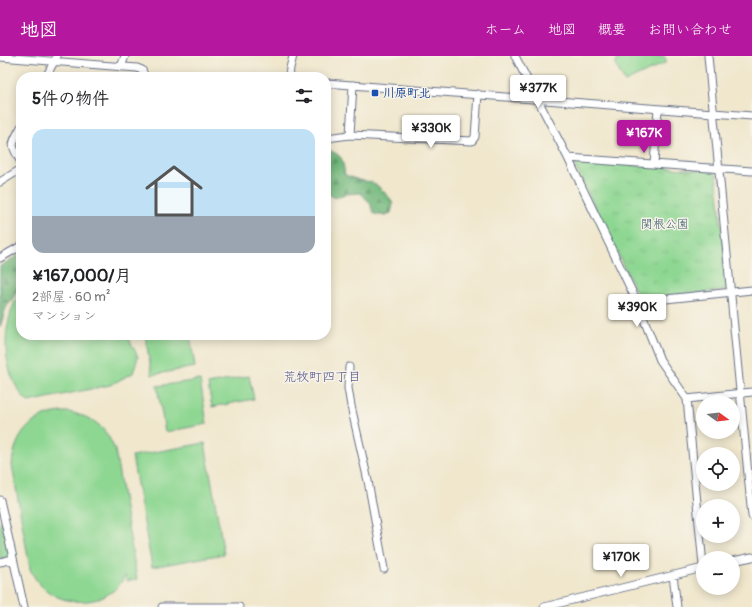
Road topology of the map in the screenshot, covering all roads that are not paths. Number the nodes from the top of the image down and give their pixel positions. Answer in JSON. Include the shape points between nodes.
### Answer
{"nodes":[{"id":1,"x":125,"y":56,"type":"edge"},
{"id":2,"x":293,"y":56,"type":"edge"},
{"id":3,"x":515,"y":56,"type":"edge"},
{"id":4,"x":708,"y":56,"type":"edge"},
{"id":5,"x":0,"y":57,"type":"edge"},
{"id":6,"x":56,"y":59,"type":"edge"},
{"id":7,"x":122,"y":67,"type":"junction"},
{"id":8,"x":49,"y":72,"type":"edge"},
{"id":9,"x":143,"y":72,"type":"edge"},
{"id":10,"x":290,"y":72,"type":"edge"},
{"id":11,"x":331,"y":83,"type":"edge"},
{"id":12,"x":353,"y":85,"type":"junction"},
{"id":13,"x":478,"y":94,"type":"junction"},
{"id":14,"x":537,"y":100,"type":"junction"},
{"id":15,"x":658,"y":109,"type":"junction"},
{"id":16,"x":713,"y":113,"type":"junction"},
{"id":17,"x":752,"y":116,"type":"edge"},
{"id":18,"x":350,"y":135,"type":"junction"},
{"id":19,"x":331,"y":137,"type":"edge"},
{"id":20,"x":16,"y":138,"type":"edge"},
{"id":21,"x":16,"y":154,"type":"edge"},
{"id":22,"x":568,"y":158,"type":"junction"},
{"id":23,"x":654,"y":164,"type":"junction"},
{"id":24,"x":718,"y":169,"type":"junction"},
{"id":25,"x":752,"y":171,"type":"edge"},
{"id":26,"x":16,"y":172,"type":"edge"},
{"id":27,"x":0,"y":182,"type":"edge"},
{"id":28,"x":16,"y":249,"type":"edge"},
{"id":29,"x":0,"y":258,"type":"edge"},
{"id":30,"x":752,"y":290,"type":"edge"},
{"id":31,"x":731,"y":293,"type":"junction"},
{"id":32,"x":637,"y":302,"type":"junction"},
{"id":33,"x":349,"y":367,"type":"dead end"},
{"id":34,"x":752,"y":392,"type":"edge"},
{"id":35,"x":740,"y":394,"type":"junction"},
{"id":36,"x":687,"y":398,"type":"junction"},
{"id":37,"x":750,"y":462,"type":"edge"},
{"id":38,"x":750,"y":475,"type":"edge"},
{"id":39,"x":0,"y":500,"type":"edge"},
{"id":40,"x":2,"y":514,"type":"edge"},
{"id":41,"x":752,"y":516,"type":"edge"},
{"id":42,"x":702,"y":551,"type":"edge"},
{"id":43,"x":752,"y":557,"type":"edge"},
{"id":44,"x":13,"y":559,"type":"junction"},
{"id":45,"x":740,"y":560,"type":"edge"},
{"id":46,"x":0,"y":562,"type":"edge"},
{"id":47,"x":384,"y":569,"type":"dead end"},
{"id":48,"x":696,"y":570,"type":"edge"},
{"id":49,"x":673,"y":575,"type":"junction"},
{"id":50,"x":564,"y":605,"type":"edge"},
{"id":51,"x":24,"y":607,"type":"edge"},
{"id":52,"x":162,"y":607,"type":"edge"},
{"id":53,"x":239,"y":607,"type":"edge"},
{"id":54,"x":544,"y":607,"type":"edge"},
{"id":55,"x":677,"y":607,"type":"edge"}],
"edges":[{"from":1,"to":7,"type":"street"},
{"from":2,"to":10,"type":"street"},
{"from":3,"to":14,"type":"street"},
{"from":4,"to":16,"type":"street"},
{"from":5,"to":6,"type":"street"},
{"from":6,"to":7,"type":"street"},
{"from":6,"to":8,"type":"street"},
{"from":7,"to":9,"type":"street","via":[[140,69]]},
{"from":11,"to":12,"type":"street"},
{"from":12,"to":13,"type":"street"},
{"from":12,"to":18,"type":"street"},
{"from":13,"to":14,"type":"street"},
{"from":13,"to":18,"type":"street","via":[[475,137],[472,141]]},
{"from":14,"to":15,"type":"street"},
{"from":14,"to":22,"type":"street"},
{"from":15,"to":16,"type":"street"},
{"from":15,"to":23,"type":"street"},
{"from":16,"to":17,"type":"street"},
{"from":16,"to":24,"type":"street"},
{"from":18,"to":19,"type":"street"},
{"from":20,"to":21,"type":"street","via":[[12,147]]},
{"from":22,"to":23,"type":"street"},
{"from":22,"to":32,"type":"street"},
{"from":23,"to":24,"type":"street"},
{"from":24,"to":25,"type":"street"},
{"from":24,"to":31,"type":"street"},
{"from":26,"to":27,"type":"street"},
{"from":28,"to":29,"type":"street"},
{"from":30,"to":31,"type":"street"},
{"from":31,"to":32,"type":"street"},
{"from":31,"to":35,"type":"street"},
{"from":32,"to":36,"type":"street","via":[[660,360]]},
{"from":33,"to":47,"type":"street","via":[[348,388],[351,406]]},
{"from":34,"to":35,"type":"street"},
{"from":35,"to":36,"type":"street"},
{"from":35,"to":37,"type":"street"},
{"from":36,"to":42,"type":"street"},
{"from":37,"to":38,"type":"street"},
{"from":38,"to":41,"type":"street"},
{"from":39,"to":40,"type":"street"},
{"from":40,"to":44,"type":"street"},
{"from":43,"to":45,"type":"street"},
{"from":44,"to":46,"type":"street"},
{"from":44,"to":51,"type":"street"},
{"from":48,"to":49,"type":"street"},
{"from":49,"to":50,"type":"street"},
{"from":49,"to":55,"type":"street"},
{"from":50,"to":54,"type":"street"},
{"from":52,"to":53,"type":"street"}]}
